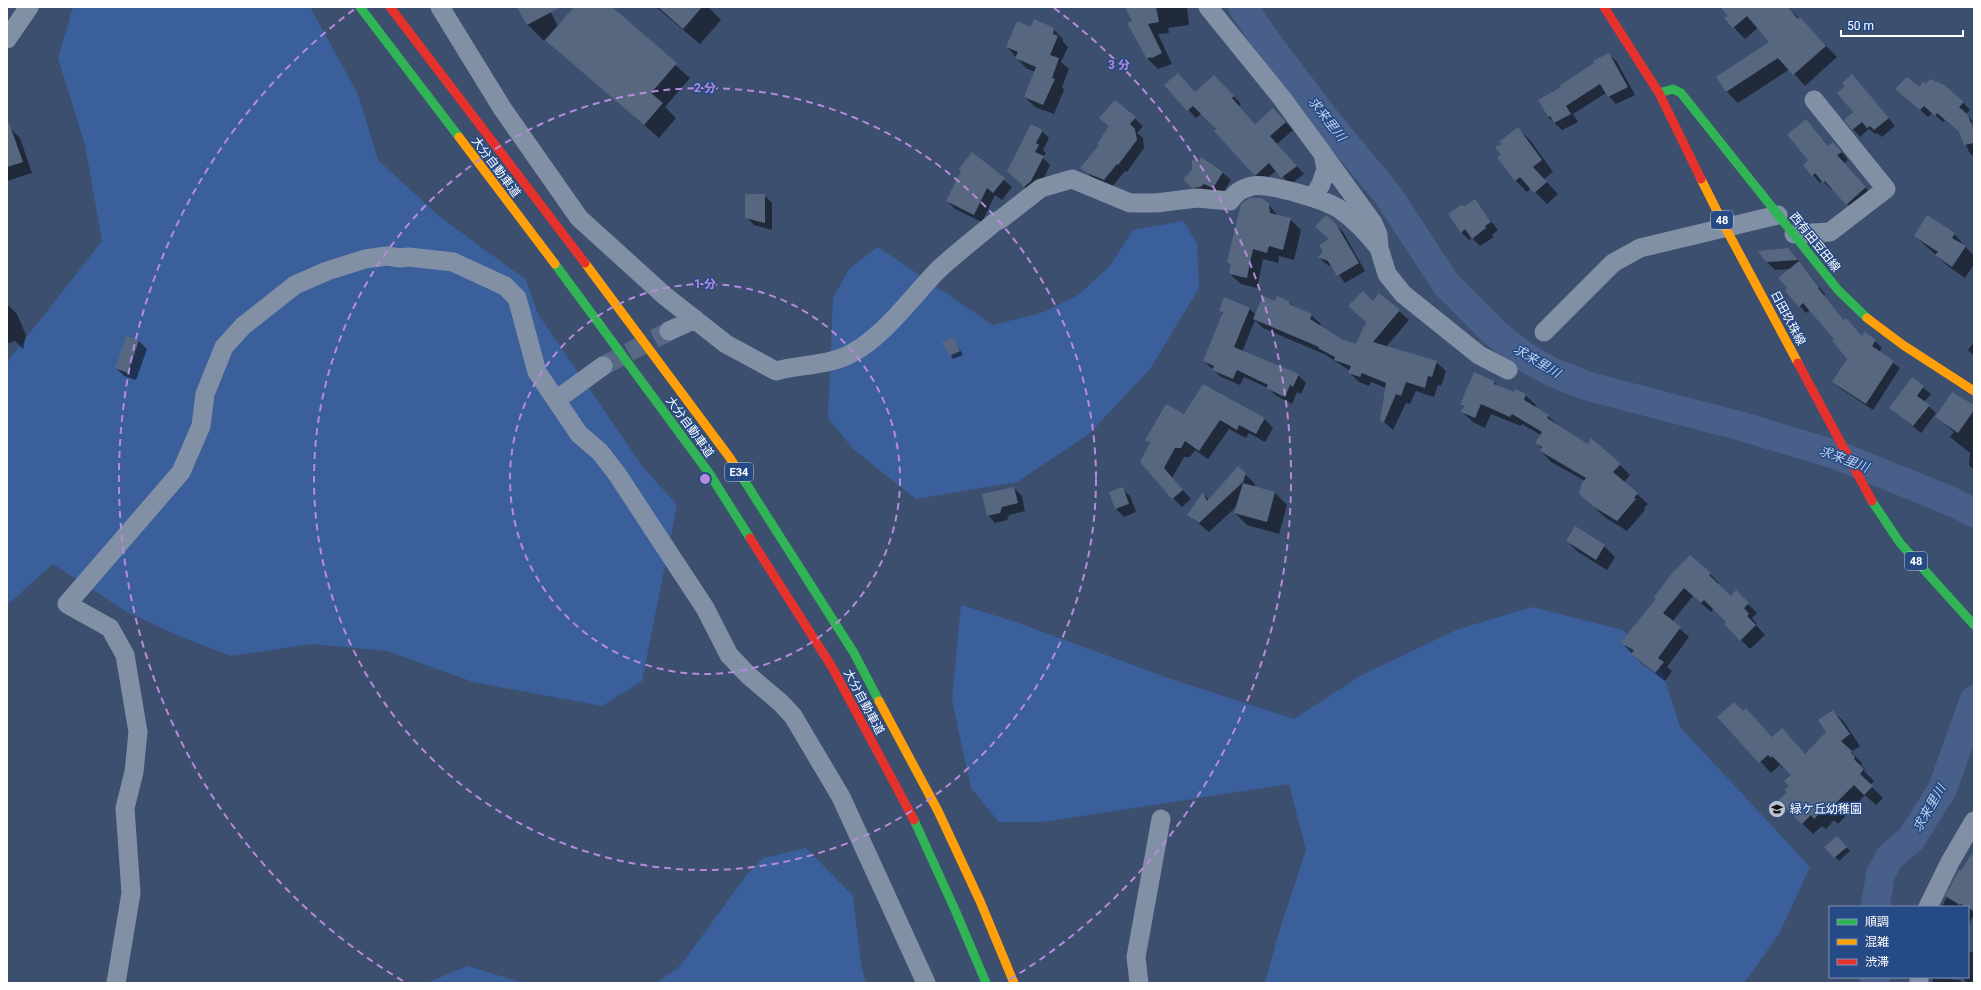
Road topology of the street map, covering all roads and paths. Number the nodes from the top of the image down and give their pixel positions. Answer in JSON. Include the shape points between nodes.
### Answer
{"nodes":[{"id":1,"x":29,"y":7,"type":"edge"},
{"id":2,"x":360,"y":7,"type":"edge"},
{"id":3,"x":390,"y":7,"type":"edge"},
{"id":4,"x":440,"y":7,"type":"edge"},
{"id":5,"x":1208,"y":7,"type":"edge"},
{"id":6,"x":1604,"y":7,"type":"edge"},
{"id":7,"x":7,"y":39,"type":"edge"},
{"id":8,"x":1659,"y":93,"type":"junction"},
{"id":9,"x":1814,"y":100,"type":"dead end"},
{"id":10,"x":1323,"y":154,"type":"junction"},
{"id":11,"x":1313,"y":197,"type":"junction"},
{"id":12,"x":1778,"y":215,"type":"junction"},
{"id":13,"x":1725,"y":228,"type":"junction"},
{"id":14,"x":1794,"y":234,"type":"junction"},
{"id":15,"x":1379,"y":248,"type":"junction"},
{"id":16,"x":695,"y":319,"type":"junction"},
{"id":17,"x":669,"y":331,"type":"tunnel mouth"},
{"id":18,"x":1544,"y":332,"type":"dead end"},
{"id":19,"x":603,"y":366,"type":"tunnel mouth"},
{"id":20,"x":1508,"y":370,"type":"dead end"},
{"id":21,"x":1974,"y":391,"type":"edge"},
{"id":22,"x":556,"y":400,"type":"junction"},
{"id":23,"x":1974,"y":625,"type":"edge"},
{"id":24,"x":1162,"y":819,"type":"dead end"},
{"id":25,"x":1974,"y":821,"type":"edge"},
{"id":26,"x":1928,"y":906,"type":"edge"},
{"id":27,"x":116,"y":983,"type":"edge"},
{"id":28,"x":926,"y":983,"type":"edge"},
{"id":29,"x":986,"y":983,"type":"edge"},
{"id":30,"x":1014,"y":983,"type":"edge"},
{"id":31,"x":1139,"y":983,"type":"edge"}],
"edges":[{"from":1,"to":7,"type":"street"},
{"from":2,"to":29,"type":"main road","name":"大分自動車道","number":"E34","via":[[607,332],[714,480],[836,674],[914,821]]},
{"from":3,"to":30,"type":"main road","name":"大分自動車道","number":"E34","via":[[627,318],[738,472],[854,653],[938,811],[980,901]]},
{"from":4,"to":16,"type":"street","via":[[502,108],[579,218],[639,273]]},
{"from":5,"to":10,"type":"street","via":[[1282,97]]},
{"from":6,"to":8,"type":"main road","name":"日田玖珠線","number":"48"},
{"from":8,"to":12,"type":"main road","name":"西有田豆田線","via":[[1673,89],[1681,92]]},
{"from":8,"to":13,"type":"main road","name":"日田玖珠線","number":"48"},
{"from":9,"to":14,"type":"street","via":[[1886,189],[1830,232]]},
{"from":10,"to":11,"type":"street","via":[[1326,169]]},
{"from":10,"to":15,"type":"street","via":[[1373,223],[1378,235]]},
{"from":11,"to":15,"type":"street","via":[[1341,210]]},
{"from":11,"to":16,"type":"street","via":[[1253,186],[1236,191],[1230,201],[1197,198],[1156,204],[1130,203],[1072,179],[1041,188],[995,222],[938,271],[886,327],[853,353],[831,362],[797,365],[776,371],[726,344]]},
{"from":12,"to":13,"type":"street"},
{"from":12,"to":14,"type":"main road","name":"西有田豆田線"},
{"from":13,"to":18,"type":"street","via":[[1640,248],[1613,263]]},
{"from":13,"to":23,"type":"main road","name":"日田玖珠線","number":"48","via":[[1837,434],[1865,491],[1900,543]]},
{"from":14,"to":21,"type":"main road","name":"西有田豆田線","via":[[1855,308]]},
{"from":15,"to":20,"type":"street","via":[[1388,274],[1403,294],[1479,355]]},
{"from":16,"to":17,"type":"street"},
{"from":19,"to":22,"type":"street"},
{"from":22,"to":27,"type":"street","via":[[537,372],[517,298],[505,286],[453,262],[387,256],[365,259],[327,271],[295,285],[243,326],[224,347],[205,394],[201,426],[181,472],[67,604],[110,628],[125,655],[138,732],[134,772],[125,808],[131,893]]},
{"from":22,"to":28,"type":"street","via":[[579,434],[600,452],[617,474],[705,608],[729,655],[793,716],[841,796]]},
{"from":24,"to":31,"type":"street","via":[[1136,957]]},
{"from":25,"to":26,"type":"street"}]}
